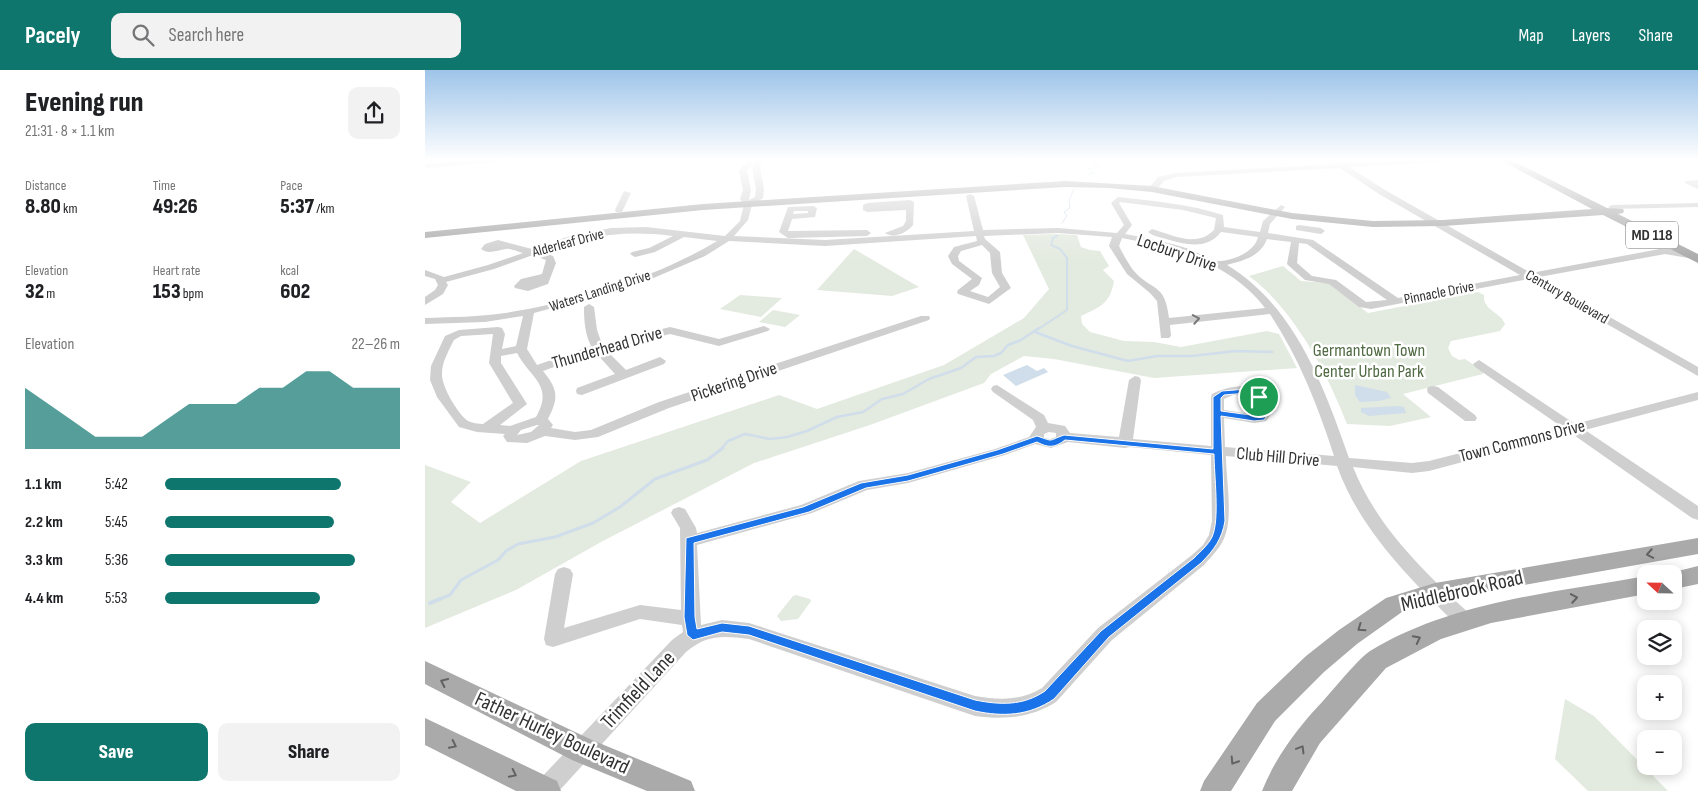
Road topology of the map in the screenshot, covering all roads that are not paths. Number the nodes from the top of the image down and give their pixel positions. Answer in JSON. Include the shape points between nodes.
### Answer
{"nodes":[{"id":1,"x":627,"y":193,"type":"dead end"},
{"id":2,"x":747,"y":194,"type":"edge"},
{"id":3,"x":759,"y":194,"type":"edge"},
{"id":4,"x":827,"y":194,"type":"edge"},
{"id":5,"x":894,"y":194,"type":"edge"},
{"id":6,"x":1122,"y":194,"type":"edge"},
{"id":7,"x":1194,"y":194,"type":"edge"},
{"id":8,"x":1389,"y":194,"type":"edge"},
{"id":9,"x":1399,"y":194,"type":"edge"},
{"id":10,"x":1576,"y":194,"type":"edge"},
{"id":11,"x":1580,"y":194,"type":"edge"},
{"id":12,"x":970,"y":196,"type":"dead end"},
{"id":13,"x":759,"y":198,"type":"junction"},
{"id":14,"x":1118,"y":199,"type":"junction"},
{"id":15,"x":746,"y":202,"type":"junction"},
{"id":16,"x":1697,"y":205,"type":"edge"},
{"id":17,"x":910,"y":207,"type":"dead end"},
{"id":18,"x":1609,"y":209,"type":"junction"},
{"id":19,"x":619,"y":210,"type":"junction"},
{"id":20,"x":1278,"y":210,"type":"junction"},
{"id":21,"x":788,"y":217,"type":"dead end"},
{"id":22,"x":1429,"y":217,"type":"junction"},
{"id":23,"x":425,"y":229,"type":"edge"},
{"id":24,"x":1219,"y":229,"type":"junction"},
{"id":25,"x":1321,"y":231,"type":"dead end"},
{"id":26,"x":1152,"y":232,"type":"dead end"},
{"id":27,"x":832,"y":233,"type":"junction"},
{"id":28,"x":683,"y":234,"type":"junction"},
{"id":29,"x":1263,"y":234,"type":"junction"},
{"id":30,"x":425,"y":235,"type":"edge"},
{"id":31,"x":1119,"y":235,"type":"junction"},
{"id":32,"x":727,"y":238,"type":"junction"},
{"id":33,"x":981,"y":238,"type":"junction"},
{"id":34,"x":1296,"y":238,"type":"junction"},
{"id":35,"x":825,"y":244,"type":"junction"},
{"id":36,"x":506,"y":246,"type":"dead end"},
{"id":37,"x":1667,"y":248,"type":"junction"},
{"id":38,"x":532,"y":252,"type":"junction"},
{"id":39,"x":635,"y":254,"type":"dead end"},
{"id":40,"x":1697,"y":255,"type":"edge"},
{"id":41,"x":1218,"y":265,"type":"junction"},
{"id":42,"x":425,"y":273,"type":"edge"},
{"id":43,"x":1529,"y":276,"type":"junction"},
{"id":44,"x":541,"y":278,"type":"dead end"},
{"id":45,"x":442,"y":280,"type":"junction"},
{"id":46,"x":425,"y":302,"type":"edge"},
{"id":47,"x":1396,"y":302,"type":"junction"},
{"id":48,"x":589,"y":307,"type":"dead end"},
{"id":49,"x":1272,"y":311,"type":"junction"},
{"id":50,"x":529,"y":312,"type":"junction"},
{"id":51,"x":925,"y":318,"type":"dead end"},
{"id":52,"x":425,"y":321,"type":"edge"},
{"id":53,"x":1165,"y":322,"type":"junction"},
{"id":54,"x":764,"y":329,"type":"dead end"},
{"id":55,"x":1165,"y":336,"type":"dead end"},
{"id":56,"x":521,"y":348,"type":"junction"},
{"id":57,"x":599,"y":349,"type":"junction"},
{"id":58,"x":495,"y":354,"type":"junction"},
{"id":59,"x":660,"y":361,"type":"dead end"},
{"id":60,"x":1479,"y":364,"type":"dead end"},
{"id":61,"x":536,"y":369,"type":"junction"},
{"id":62,"x":1698,"y":372,"type":"edge"},
{"id":63,"x":624,"y":375,"type":"junction"},
{"id":64,"x":1135,"y":380,"type":"dead end"},
{"id":65,"x":997,"y":389,"type":"dead end"},
{"id":66,"x":1433,"y":390,"type":"dead end"},
{"id":67,"x":582,"y":391,"type":"dead end"},
{"id":68,"x":1698,"y":396,"type":"edge"},
{"id":69,"x":1217,"y":413,"type":"dead end"},
{"id":70,"x":1470,"y":418,"type":"dead end"},
{"id":71,"x":542,"y":426,"type":"junction"},
{"id":72,"x":487,"y":428,"type":"junction"},
{"id":73,"x":1575,"y":428,"type":"junction"},
{"id":74,"x":1040,"y":433,"type":"junction"},
{"id":75,"x":1125,"y":444,"type":"junction"},
{"id":76,"x":1217,"y":452,"type":"junction"},
{"id":77,"x":1343,"y":463,"type":"junction"},
{"id":78,"x":679,"y":513,"type":"dead end"},
{"id":79,"x":1698,"y":514,"type":"edge"},
{"id":80,"x":689,"y":541,"type":"junction"},
{"id":81,"x":1698,"y":546,"type":"edge"},
{"id":82,"x":564,"y":574,"type":"dead end"},
{"id":83,"x":1698,"y":575,"type":"edge"},
{"id":84,"x":1683,"y":578,"type":"edge"},
{"id":85,"x":1637,"y":587,"type":"edge"},
{"id":86,"x":1435,"y":592,"type":"junction"},
{"id":87,"x":1464,"y":620,"type":"junction"},
{"id":88,"x":691,"y":626,"type":"junction"},
{"id":89,"x":425,"y":672,"type":"edge"},
{"id":90,"x":425,"y":731,"type":"edge"},
{"id":91,"x":582,"y":750,"type":"junction"},
{"id":92,"x":545,"y":791,"type":"edge"},
{"id":93,"x":681,"y":791,"type":"edge"},
{"id":94,"x":1214,"y":791,"type":"edge"},
{"id":95,"x":1276,"y":791,"type":"edge"}],
"edges":[{"from":1,"to":19,"type":"street"},
{"from":2,"to":15,"type":"street"},
{"from":3,"to":13,"type":"street"},
{"from":4,"to":13,"type":"main road"},
{"from":5,"to":15,"type":"main road"},
{"from":6,"to":14,"type":"street"},
{"from":7,"to":20,"type":"main road"},
{"from":8,"to":22,"type":"street","name":"Century Boulevard"},
{"from":9,"to":22,"type":"street","name":"Century Boulevard"},
{"from":10,"to":18,"type":"main road","number":"MD 118"},
{"from":11,"to":18,"type":"main road","number":"MD 118"},
{"from":12,"to":33,"type":"street"},
{"from":13,"to":15,"type":"main road"},
{"from":14,"to":24,"type":"street","via":[[1216,216],[1221,220]]},
{"from":14,"to":31,"type":"street","via":[[1115,205],[1128,224]]},
{"from":15,"to":19,"type":"main road"},
{"from":15,"to":30,"type":"main road"},
{"from":15,"to":32,"type":"street","name":"Waters Landing Drive","via":[[743,222]]},
{"from":16,"to":18,"type":"street"},
{"from":17,"to":27,"type":"street","via":[[910,225],[901,231]]},
{"from":18,"to":22,"type":"main road"},
{"from":18,"to":37,"type":"main road","number":"MD 118"},
{"from":18,"to":40,"type":"main road","number":"MD 118"},
{"from":19,"to":23,"type":"main road"},
{"from":20,"to":22,"type":"main road","via":[[1354,223]]},
{"from":20,"to":29,"type":"street","via":[[1266,223]]},
{"from":21,"to":27,"type":"street","via":[[784,234]]},
{"from":22,"to":43,"type":"street","name":"Century Boulevard"},
{"from":24,"to":26,"type":"street","via":[[1214,236],[1199,244]]},
{"from":24,"to":29,"type":"street","name":"Pinnacle Drive"},
{"from":25,"to":34,"type":"street","via":[[1299,225]]},
{"from":27,"to":35,"type":"street"},
{"from":28,"to":32,"type":"street","name":"Alderleaf Drive"},
{"from":28,"to":38,"type":"street","name":"Alderleaf Drive","via":[[611,231],[573,238]]},
{"from":28,"to":39,"type":"street","via":[[652,250]]},
{"from":29,"to":34,"type":"street","name":"Pinnacle Drive"},
{"from":29,"to":41,"type":"street","via":[[1260,246],[1252,253]]},
{"from":31,"to":33,"type":"street","name":"Locbury Drive","via":[[1045,230]]},
{"from":31,"to":41,"type":"street","name":"Locbury Drive","via":[[1168,246]]},
{"from":31,"to":53,"type":"street","via":[[1114,243],[1119,256],[1139,282],[1154,291],[1162,301]]},
{"from":32,"to":35,"type":"street","name":"Locbury Drive"},
{"from":32,"to":50,"type":"street","name":"Waters Landing Drive","via":[[675,266],[585,299]]},
{"from":33,"to":33,"type":"street","via":[[957,250],[953,256],[955,262],[977,278],[962,292],[989,300],[1006,288],[997,273],[995,252]]},
{"from":33,"to":35,"type":"street","name":"Locbury Drive"},
{"from":34,"to":47,"type":"street","name":"Pinnacle Drive","via":[[1316,245]]},
{"from":34,"to":47,"type":"street","via":[[1292,264],[1309,278],[1332,282],[1363,305]]},
{"from":36,"to":38,"type":"street"},
{"from":37,"to":40,"type":"main road","number":"MD 118"},
{"from":37,"to":43,"type":"street","name":"Pinnacle Drive"},
{"from":38,"to":44,"type":"street","via":[[550,258],[546,276]]},
{"from":38,"to":45,"type":"street","name":"Alderleaf Drive"},
{"from":41,"to":49,"type":"street","name":"Locbury Drive","via":[[1253,289]]},
{"from":42,"to":45,"type":"street"},
{"from":43,"to":47,"type":"street","name":"Pinnacle Drive"},
{"from":43,"to":62,"type":"street","name":"Century Boulevard"},
{"from":45,"to":46,"type":"street","via":[[439,292]]},
{"from":48,"to":57,"type":"street","via":[[591,334],[594,345]]},
{"from":53,"to":49,"type":"street","one_way":true},
{"from":49,"to":77,"type":"street","name":"Locbury Drive","via":[[1318,389]]},
{"from":50,"to":52,"type":"street","name":"Waters Landing Drive","via":[[477,320]]},
{"from":50,"to":56,"type":"street"},
{"from":51,"to":71,"type":"street","name":"Pickering Drive","via":[[664,405],[593,434],[575,436]]},
{"from":53,"to":55,"type":"street"},
{"from":54,"to":57,"type":"street","name":"Thunderhead Drive","via":[[719,343],[670,330]]},
{"from":56,"to":58,"type":"street"},
{"from":56,"to":61,"type":"street"},
{"from":57,"to":61,"type":"street","name":"Thunderhead Drive"},
{"from":57,"to":63,"type":"street"},
{"from":58,"to":72,"type":"street","via":[[497,370],[520,404]]},
{"from":58,"to":72,"type":"street","via":[[498,330],[459,333],[449,338],[436,367],[438,390],[463,424]]},
{"from":59,"to":63,"type":"street"},
{"from":60,"to":73,"type":"street"},
{"from":61,"to":71,"type":"street","via":[[550,398]]},
{"from":63,"to":67,"type":"street"},
{"from":64,"to":75,"type":"street"},
{"from":65,"to":74,"type":"street","via":[[1039,418]]},
{"from":66,"to":70,"type":"street"},
{"from":68,"to":73,"type":"street","name":"Town Commons Drive"},
{"from":69,"to":76,"type":"street"},
{"from":71,"to":72,"type":"street","via":[[525,423],[513,430]]},
{"from":73,"to":77,"type":"street","name":"Town Commons Drive","via":[[1429,466],[1411,468]]},
{"from":73,"to":79,"type":"street"},
{"from":74,"to":75,"type":"street","name":"Club Hill Drive","via":[[1043,443],[1059,442],[1064,437]]},
{"from":74,"to":80,"type":"street","name":"Club Hill Drive","via":[[1000,452],[908,478],[865,485],[806,510]]},
{"from":75,"to":76,"type":"street","name":"Club Hill Drive"},
{"from":76,"to":77,"type":"street","name":"Club Hill Drive"},
{"from":76,"to":88,"type":"street","via":[[1220,521],[1217,536],[1209,550],[1105,634],[1040,702],[1015,709],[975,706],[749,631]]},
{"from":77,"to":86,"type":"street","name":"Locbury Drive","via":[[1378,527],[1400,556]]},
{"from":78,"to":80,"type":"street","via":[[688,528]]},
{"from":80,"to":88,"type":"street"},
{"from":81,"to":86,"type":"main road","name":"Middlebrook Road","one_way":true},
{"from":82,"to":88,"type":"street","via":[[553,638],[640,612],[652,611],[681,619]]},
{"from":83,"to":84,"type":"main road"},
{"from":87,"to":85,"type":"main road","name":"Middlebrook Road","one_way":true},
{"from":86,"to":87,"type":"street","name":"Locbury Drive"},
{"from":86,"to":94,"type":"main road","name":"Middlebrook Road","one_way":true,"via":[[1394,605],[1315,664],[1266,712]]},
{"from":95,"to":87,"type":"main road","name":"Middlebrook Road","one_way":true,"via":[[1310,734],[1377,660],[1434,630]]},
{"from":88,"to":91,"type":"street","name":"Trimfield Lane","via":[[679,646]]},
{"from":91,"to":89,"type":"main road","name":"Father Hurley Boulevard","one_way":true},
{"from":90,"to":92,"type":"main road","one_way":true},
{"from":91,"to":92,"type":"street","name":"Trimfield Lane"},
{"from":91,"to":93,"type":"main road","name":"Father Hurley Boulevard"}]}
